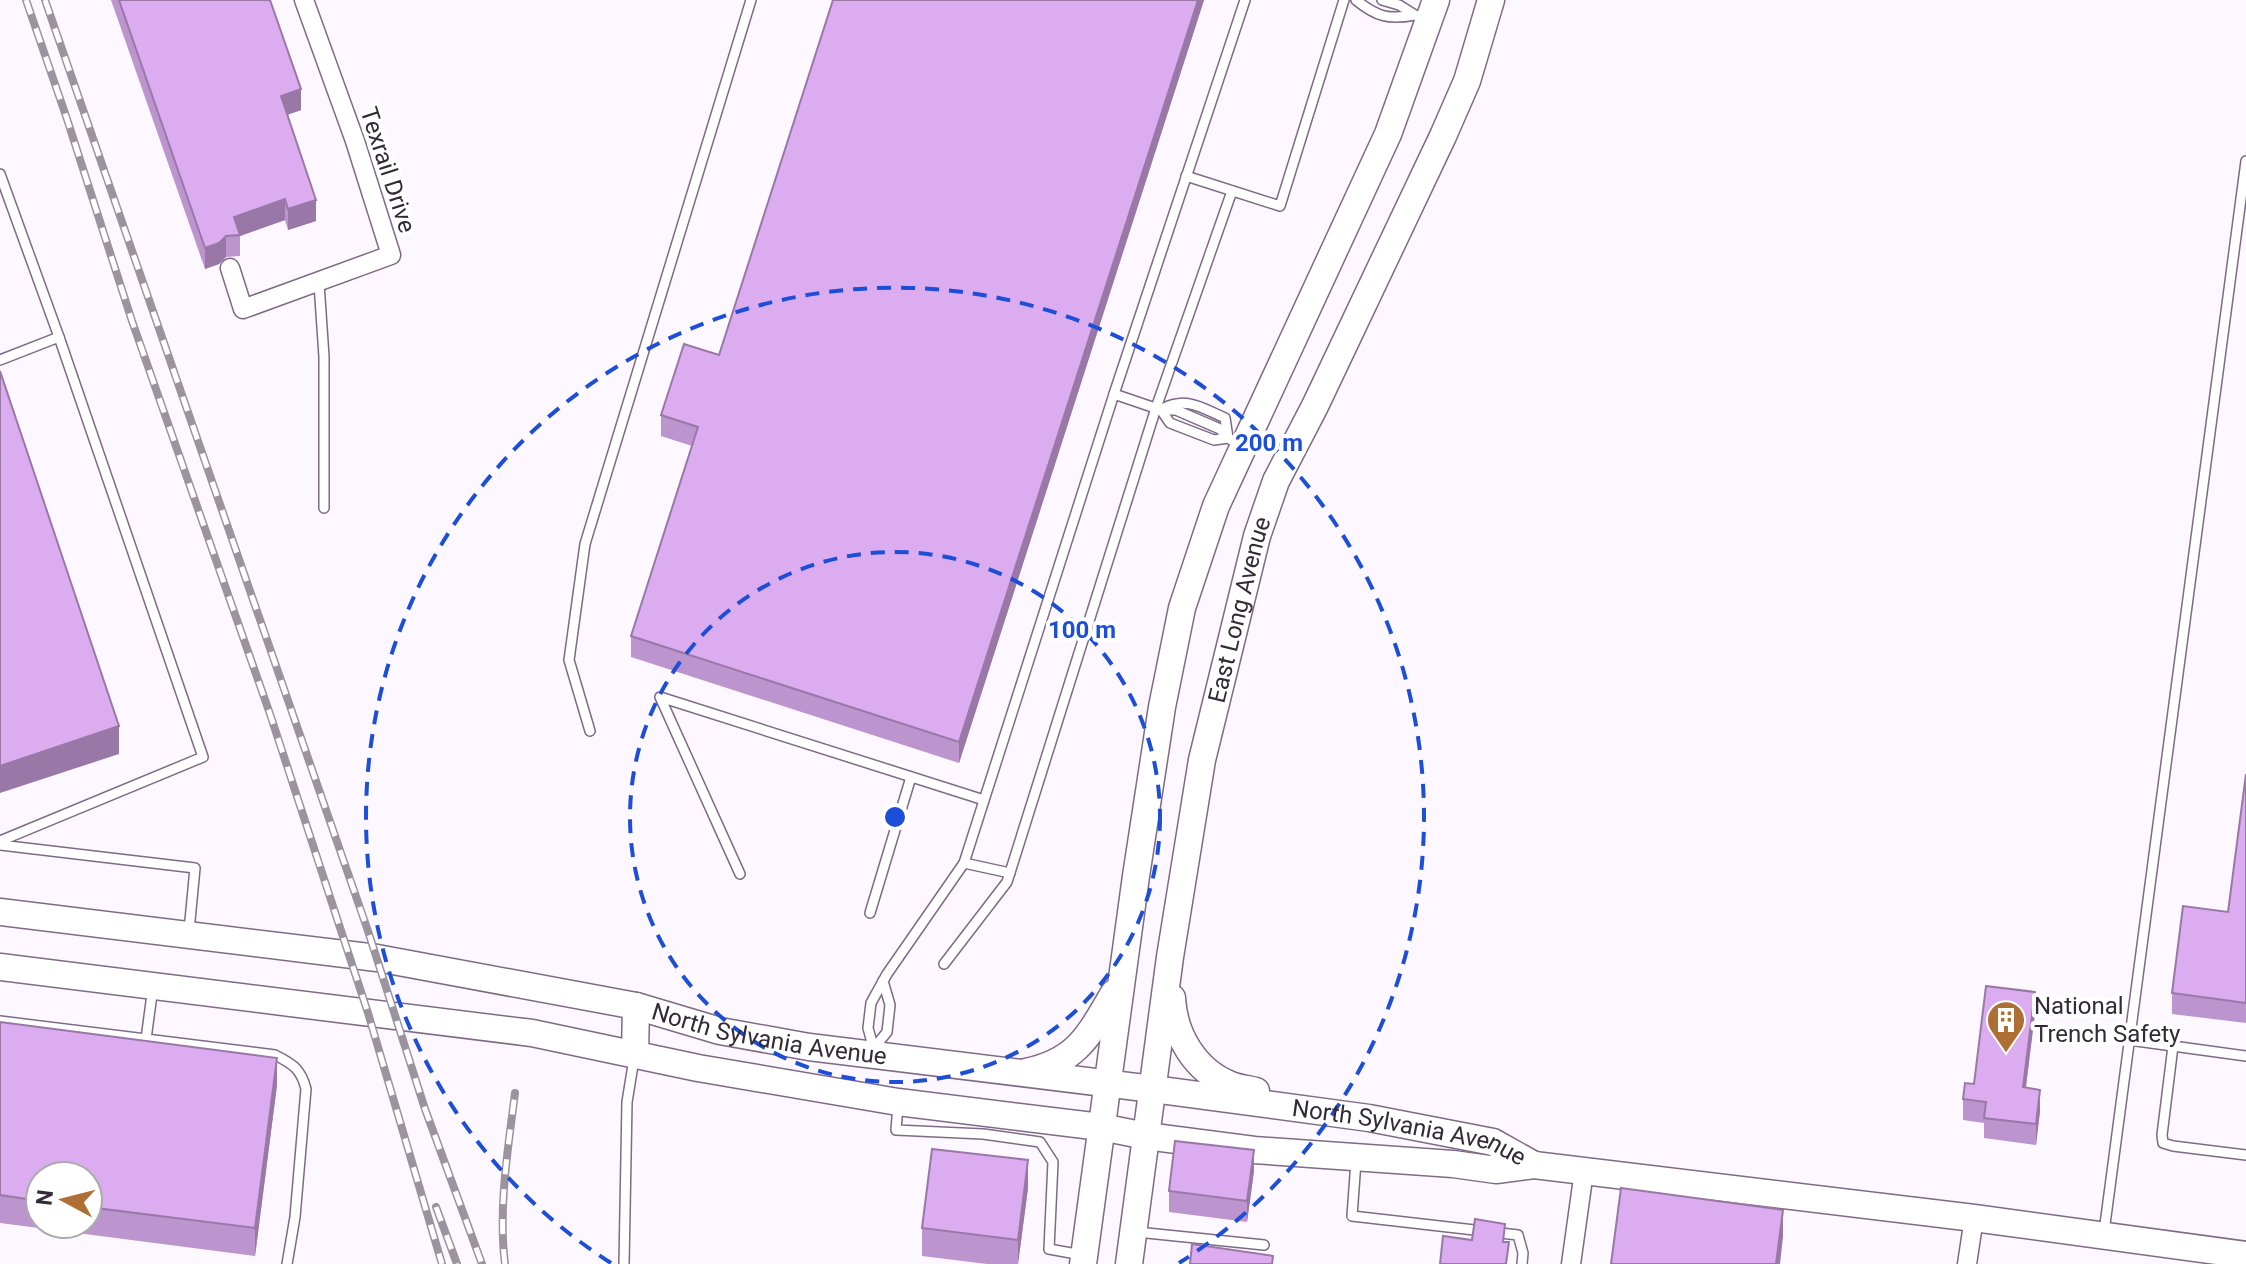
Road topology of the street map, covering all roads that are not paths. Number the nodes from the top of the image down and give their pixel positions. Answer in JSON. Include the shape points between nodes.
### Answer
{"nodes":[{"id":1,"x":304,"y":0,"type":"edge"},
{"id":2,"x":751,"y":0,"type":"edge"},
{"id":3,"x":1245,"y":0,"type":"edge"},
{"id":4,"x":1344,"y":0,"type":"edge"},
{"id":5,"x":1356,"y":0,"type":"edge"},
{"id":6,"x":1382,"y":0,"type":"edge"},
{"id":7,"x":1406,"y":0,"type":"edge"},
{"id":8,"x":1491,"y":0,"type":"edge"},
{"id":9,"x":1427,"y":12,"type":"edge"},
{"id":10,"x":2246,"y":161,"type":"edge"},
{"id":11,"x":0,"y":174,"type":"edge"},
{"id":12,"x":1186,"y":176,"type":"junction"},
{"id":13,"x":1232,"y":191,"type":"junction"},
{"id":14,"x":230,"y":268,"type":"dead end"},
{"id":15,"x":319,"y":283,"type":"junction"},
{"id":16,"x":59,"y":337,"type":"junction"},
{"id":17,"x":0,"y":360,"type":"edge"},
{"id":18,"x":1114,"y":394,"type":"junction"},
{"id":19,"x":1158,"y":409,"type":"junction"},
{"id":20,"x":1235,"y":442,"type":"junction"},
{"id":21,"x":1283,"y":468,"type":"junction"},
{"id":22,"x":324,"y":508,"type":"dead end"},
{"id":23,"x":590,"y":731,"type":"dead end"},
{"id":24,"x":911,"y":777,"type":"junction"},
{"id":25,"x":984,"y":800,"type":"junction"},
{"id":26,"x":0,"y":843,"type":"edge"},
{"id":27,"x":964,"y":863,"type":"junction"},
{"id":28,"x":1010,"y":873,"type":"junction"},
{"id":29,"x":740,"y":874,"type":"dead end"},
{"id":30,"x":0,"y":912,"type":"edge"},
{"id":31,"x":870,"y":913,"type":"dead end"},
{"id":32,"x":189,"y":935,"type":"junction"},
{"id":33,"x":1170,"y":957,"type":"junction"},
{"id":34,"x":944,"y":964,"type":"dead end"},
{"id":35,"x":0,"y":967,"type":"edge"},
{"id":36,"x":883,"y":981,"type":"junction"},
{"id":37,"x":1120,"y":983,"type":"junction"},
{"id":38,"x":153,"y":986,"type":"junction"},
{"id":39,"x":636,"y":1006,"type":"junction"},
{"id":40,"x":0,"y":1021,"type":"edge"},
{"id":41,"x":146,"y":1039,"type":"junction"},
{"id":42,"x":2129,"y":1040,"type":"junction"},
{"id":43,"x":2173,"y":1046,"type":"junction"},
{"id":44,"x":874,"y":1052,"type":"junction"},
{"id":45,"x":635,"y":1055,"type":"junction"},
{"id":46,"x":2246,"y":1056,"type":"edge"},
{"id":47,"x":1016,"y":1074,"type":"junction"},
{"id":48,"x":1106,"y":1084,"type":"junction"},
{"id":49,"x":1153,"y":1089,"type":"junction"},
{"id":50,"x":898,"y":1102,"type":"junction"},
{"id":51,"x":1359,"y":1117,"type":"junction"},
{"id":52,"x":1101,"y":1127,"type":"junction"},
{"id":53,"x":1146,"y":1136,"type":"junction"},
{"id":54,"x":2246,"y":1155,"type":"edge"},
{"id":55,"x":1360,"y":1158,"type":"junction"},
{"id":56,"x":1534,"y":1165,"type":"junction"},
{"id":57,"x":1584,"y":1171,"type":"junction"},
{"id":58,"x":1974,"y":1218,"type":"junction"},
{"id":59,"x":1134,"y":1232,"type":"junction"},
{"id":60,"x":2104,"y":1236,"type":"junction"},
{"id":61,"x":1264,"y":1245,"type":"dead end"},
{"id":62,"x":2246,"y":1255,"type":"edge"},
{"id":63,"x":1084,"y":1260,"type":"edge"},
{"id":64,"x":287,"y":1264,"type":"edge"},
{"id":65,"x":624,"y":1264,"type":"edge"},
{"id":66,"x":1129,"y":1264,"type":"edge"},
{"id":67,"x":1522,"y":1264,"type":"edge"},
{"id":68,"x":1571,"y":1264,"type":"edge"},
{"id":69,"x":1967,"y":1264,"type":"edge"}],
"edges":[{"from":1,"to":15,"type":"street","name":"Texrail Drive","via":[[391,255]]},
{"from":2,"to":23,"type":"lane","via":[[585,544],[569,660]]},
{"from":3,"to":12,"type":"lane"},
{"from":4,"to":13,"type":"lane","via":[[1280,206]]},
{"from":5,"to":9,"type":"lane","via":[[1394,19]]},
{"from":6,"to":9,"type":"lane"},
{"from":7,"to":9,"type":"lane"},
{"from":8,"to":21,"type":"main road","name":"East Long Avenue","via":[[1467,81],[1443,136]]},
{"from":9,"to":20,"type":"main road","name":"East Long Avenue","via":[[1388,134]]},
{"from":10,"to":42,"type":"lane"},
{"from":11,"to":16,"type":"lane"},
{"from":12,"to":13,"type":"lane"},
{"from":12,"to":18,"type":"lane"},
{"from":13,"to":19,"type":"lane"},
{"from":14,"to":15,"type":"street","name":"Texrail Drive","via":[[243,309]]},
{"from":15,"to":22,"type":"lane"},
{"from":16,"to":17,"type":"lane"},
{"from":16,"to":26,"type":"lane","via":[[203,757]]},
{"from":18,"to":19,"type":"lane"},
{"from":18,"to":25,"type":"lane"},
{"from":19,"to":20,"type":"lane","via":[[1191,416]]},
{"from":19,"to":28,"type":"lane"},
{"from":20,"to":21,"type":"main road"},
{"from":20,"to":37,"type":"main road","name":"East Long Avenue","via":[[1182,608]]},
{"from":21,"to":33,"type":"main road","name":"East Long Avenue","via":[[1257,536],[1202,760]]},
{"from":24,"to":25,"type":"lane"},
{"from":24,"to":29,"type":"lane","via":[[660,697]]},
{"from":24,"to":31,"type":"lane"},
{"from":25,"to":27,"type":"lane"},
{"from":26,"to":32,"type":"lane","via":[[195,868]]},
{"from":27,"to":28,"type":"lane"},
{"from":27,"to":36,"type":"lane"},
{"from":28,"to":34,"type":"lane"},
{"from":30,"to":32,"type":"main road","name":"North Sylvania Avenue"},
{"from":32,"to":39,"type":"main road","name":"North Sylvania Avenue","via":[[377,958]]},
{"from":33,"to":49,"type":"main road","name":"East Long Avenue"},
{"from":33,"to":51,"type":"main road","via":[[1179,1032],[1208,1072],[1230,1084]]},
{"from":35,"to":38,"type":"main road","name":"North Sylvania Avenue"},
{"from":36,"to":44,"type":"lane","via":[[871,1003],[868,1028]]},
{"from":36,"to":44,"type":"lane","via":[[890,1005],[887,1032]]},
{"from":37,"to":47,"type":"main road","via":[[1077,1049],[1049,1067]]},
{"from":37,"to":48,"type":"main road","name":"East Long Avenue"},
{"from":38,"to":41,"type":"lane"},
{"from":38,"to":45,"type":"main road","name":"North Sylvania Avenue","via":[[532,1033]]},
{"from":39,"to":44,"type":"main road","name":"North Sylvania Avenue","via":[[720,1031]]},
{"from":39,"to":45,"type":"main road"},
{"from":40,"to":41,"type":"lane"},
{"from":41,"to":64,"type":"lane","via":[[275,1055],[302,1075],[306,1089]]},
{"from":42,"to":43,"type":"lane"},
{"from":42,"to":60,"type":"lane"},
{"from":43,"to":46,"type":"lane"},
{"from":43,"to":54,"type":"lane","via":[[2163,1143]]},
{"from":44,"to":47,"type":"main road","name":"North Sylvania Avenue"},
{"from":45,"to":50,"type":"main road","name":"North Sylvania Avenue"},
{"from":45,"to":65,"type":"lane","via":[[627,1102]]},
{"from":47,"to":48,"type":"main road","name":"North Sylvania Avenue"},
{"from":48,"to":49,"type":"main road","name":"North Sylvania Avenue"},
{"from":48,"to":52,"type":"main road","name":"East Long Avenue"},
{"from":49,"to":51,"type":"main road","name":"North Sylvania Avenue"},
{"from":49,"to":53,"type":"main road","name":"East Long Avenue"},
{"from":50,"to":52,"type":"main road","name":"North Sylvania Avenue"},
{"from":50,"to":63,"type":"lane","via":[[896,1130],[1040,1142],[1053,1162],[1049,1249]]},
{"from":51,"to":55,"type":"main road"},
{"from":51,"to":56,"type":"main road","name":"North Sylvania Avenue","via":[[1493,1142]]},
{"from":52,"to":53,"type":"main road","name":"North Sylvania Avenue"},
{"from":52,"to":63,"type":"main road","name":"East Long Avenue"},
{"from":53,"to":55,"type":"main road","name":"North Sylvania Avenue"},
{"from":53,"to":59,"type":"main road","name":"East Long Avenue"},
{"from":55,"to":56,"type":"main road","name":"North Sylvania Avenue","via":[[1496,1170]]},
{"from":55,"to":67,"type":"lane","via":[[1352,1216],[1518,1235]]},
{"from":56,"to":57,"type":"main road","name":"North Sylvania Avenue"},
{"from":57,"to":58,"type":"main road","name":"North Sylvania Avenue"},
{"from":57,"to":68,"type":"street"},
{"from":58,"to":60,"type":"main road","name":"North Sylvania Avenue"},
{"from":58,"to":69,"type":"street"},
{"from":59,"to":61,"type":"lane"},
{"from":59,"to":66,"type":"main road","name":"East Long Avenue"},
{"from":60,"to":62,"type":"main road","name":"North Sylvania Avenue"}]}
